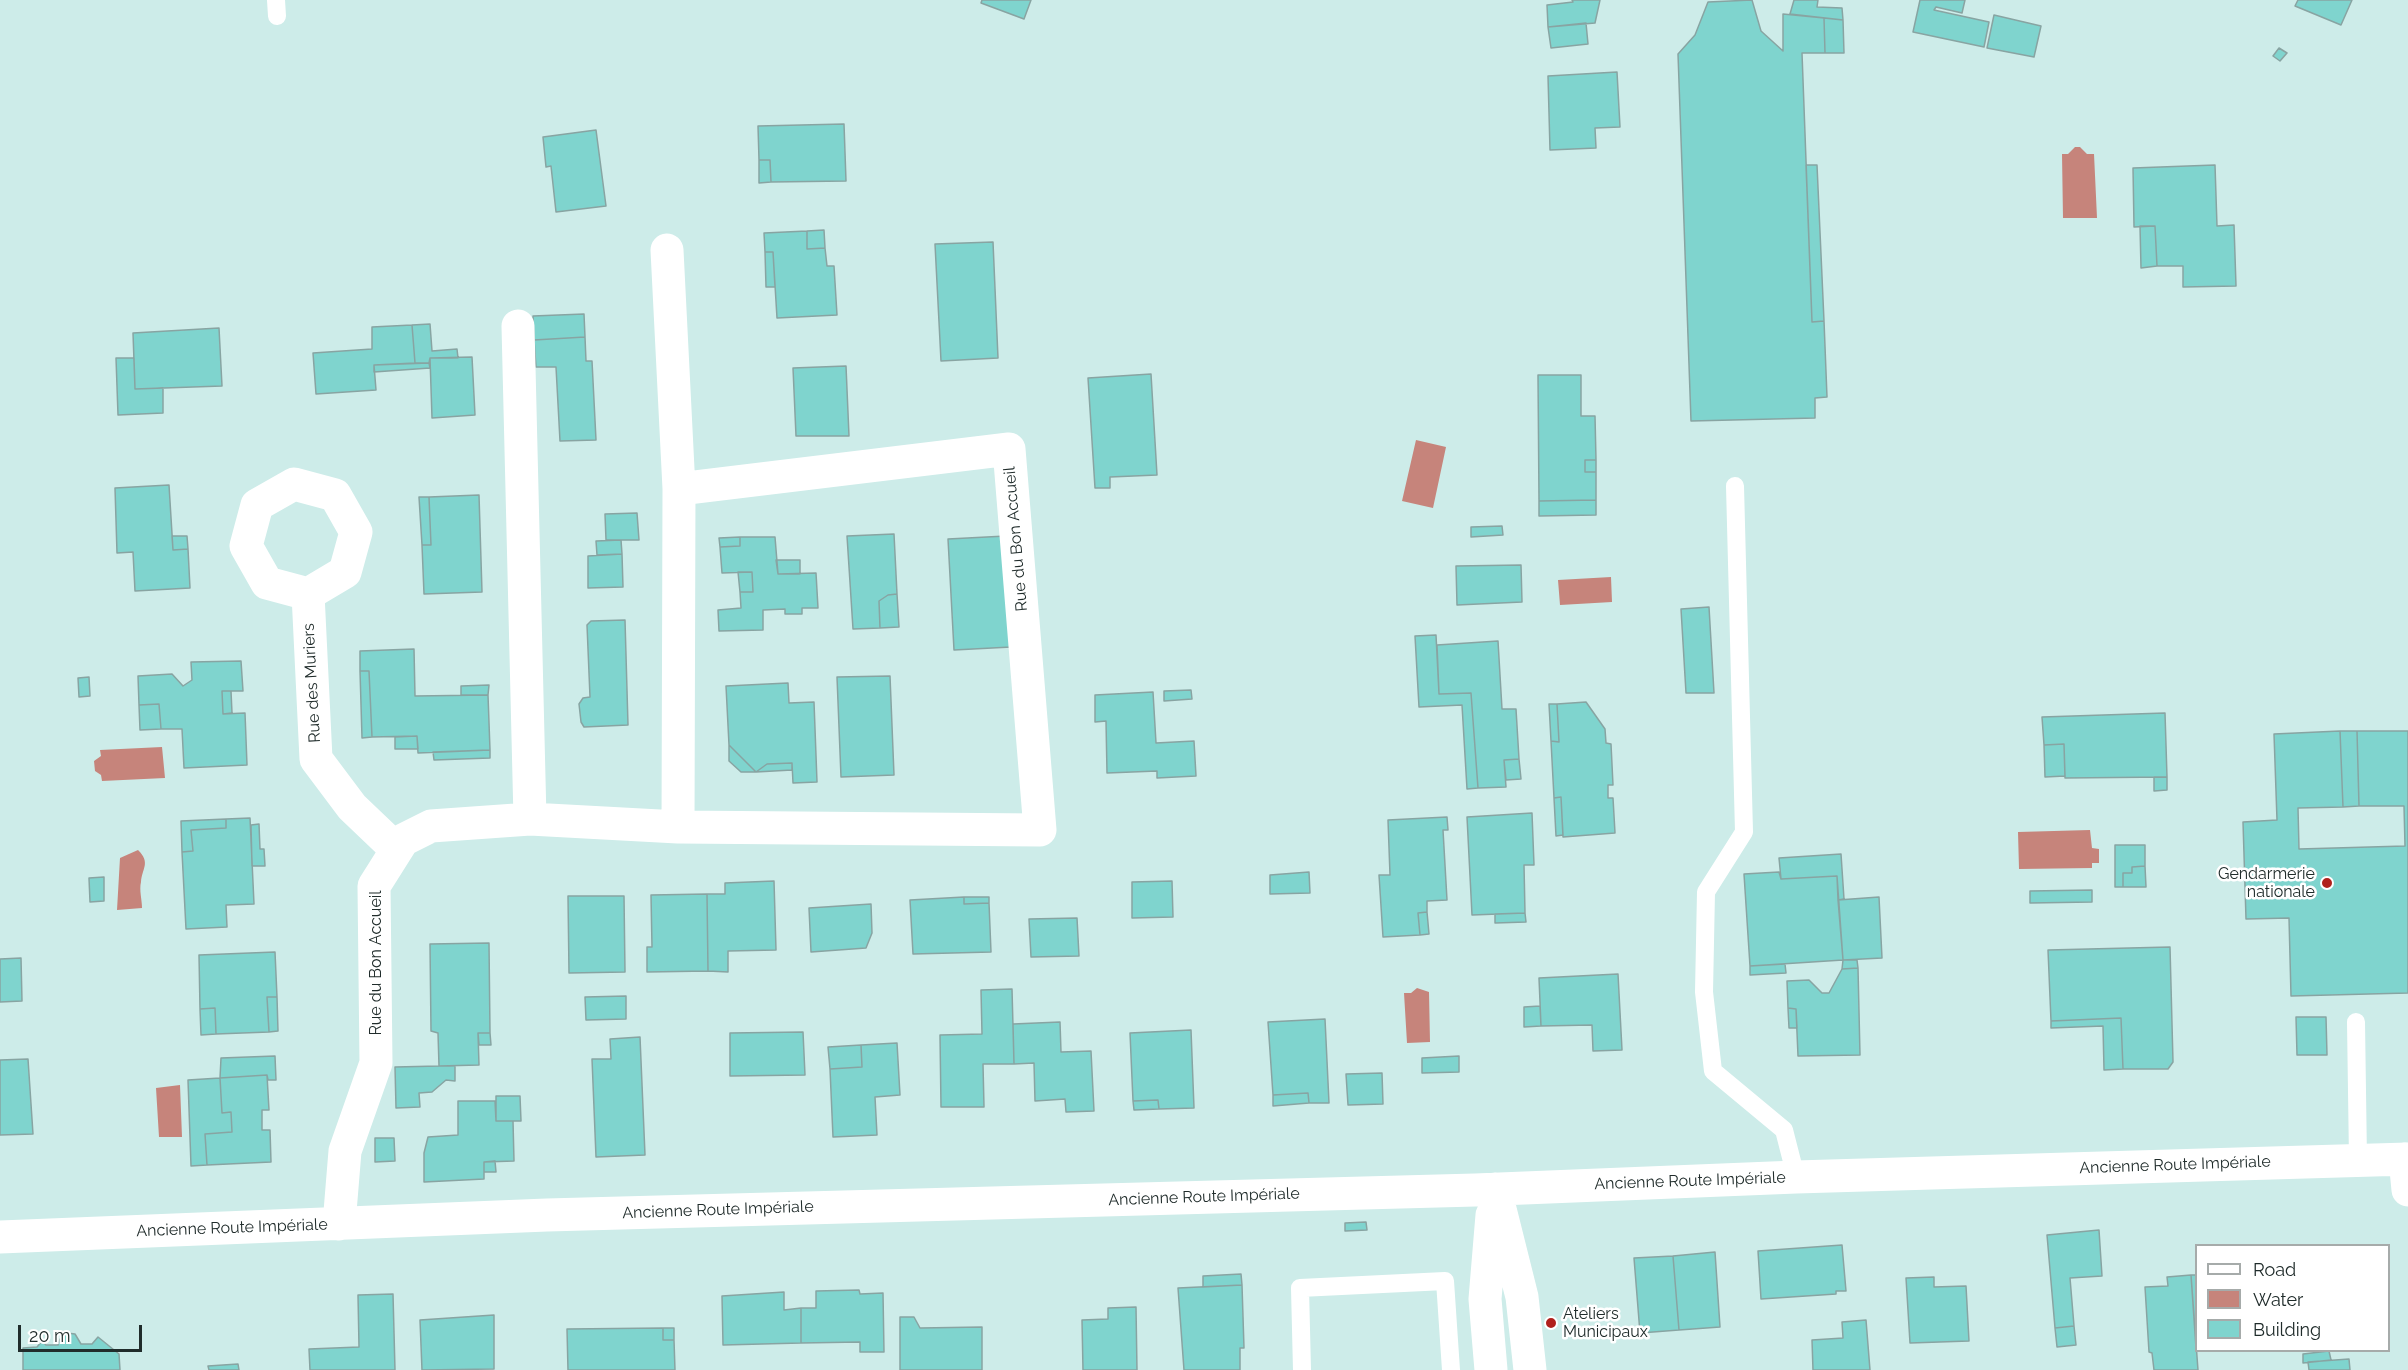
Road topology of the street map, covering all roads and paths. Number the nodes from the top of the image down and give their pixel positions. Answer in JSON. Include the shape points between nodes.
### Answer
{"nodes":[{"id":1,"x":667,"y":250,"type":"dead end"},
{"id":2,"x":518,"y":326,"type":"dead end"},
{"id":3,"x":1735,"y":486,"type":"dead end"},
{"id":4,"x":679,"y":489,"type":"junction"},
{"id":5,"x":308,"y":594,"type":"dead end"},
{"id":6,"x":530,"y":819,"type":"junction"},
{"id":7,"x":678,"y":827,"type":"junction"},
{"id":8,"x":396,"y":849,"type":"junction"},
{"id":9,"x":2356,"y":1022,"type":"dead end"},
{"id":10,"x":2358,"y":1160,"type":"junction"},
{"id":11,"x":2407,"y":1169,"type":"edge"},
{"id":12,"x":1796,"y":1177,"type":"junction"},
{"id":13,"x":1495,"y":1189,"type":"junction"},
{"id":14,"x":339,"y":1224,"type":"junction"},
{"id":15,"x":0,"y":1237,"type":"edge"},
{"id":16,"x":1302,"y":1370,"type":"edge"},
{"id":17,"x":1452,"y":1370,"type":"edge"},
{"id":18,"x":1491,"y":1370,"type":"edge"},
{"id":19,"x":1530,"y":1370,"type":"edge"}],
"edges":[{"from":1,"to":4,"type":"street"},
{"from":2,"to":6,"type":"street"},
{"from":3,"to":12,"type":"lane","via":[[1744,832],[1706,892],[1704,993],[1713,1071],[1784,1130]]},
{"from":4,"to":7,"type":"street"},
{"from":4,"to":7,"type":"street","name":"Rue du Bon Accueil","via":[[1009,449],[1040,830]]},
{"from":5,"to":8,"type":"street","name":"Rue des Muriers","via":[[316,759],[352,807]]},
{"from":6,"to":7,"type":"street","name":"Rue du Bon Accueil"},
{"from":6,"to":8,"type":"street","name":"Rue du Bon Accueil","via":[[431,826],[403,840]]},
{"from":8,"to":14,"type":"street","name":"Rue du Bon Accueil","via":[[374,886],[376,1063],[345,1151]]},
{"from":9,"to":10,"type":"lane"},
{"from":10,"to":11,"type":"street","name":"Ancienne Route Impériale"},
{"from":10,"to":12,"type":"street","name":"Ancienne Route Impériale"},
{"from":12,"to":13,"type":"street","name":"Ancienne Route Impériale"},
{"from":13,"to":14,"type":"street","name":"Ancienne Route Impériale"},
{"from":13,"to":18,"type":"street","via":[[1485,1299]]},
{"from":13,"to":19,"type":"street","via":[[1522,1297]]},
{"from":14,"to":15,"type":"street","name":"Ancienne Route Impériale"},
{"from":16,"to":17,"type":"lane","via":[[1300,1288],[1445,1281]]}]}
